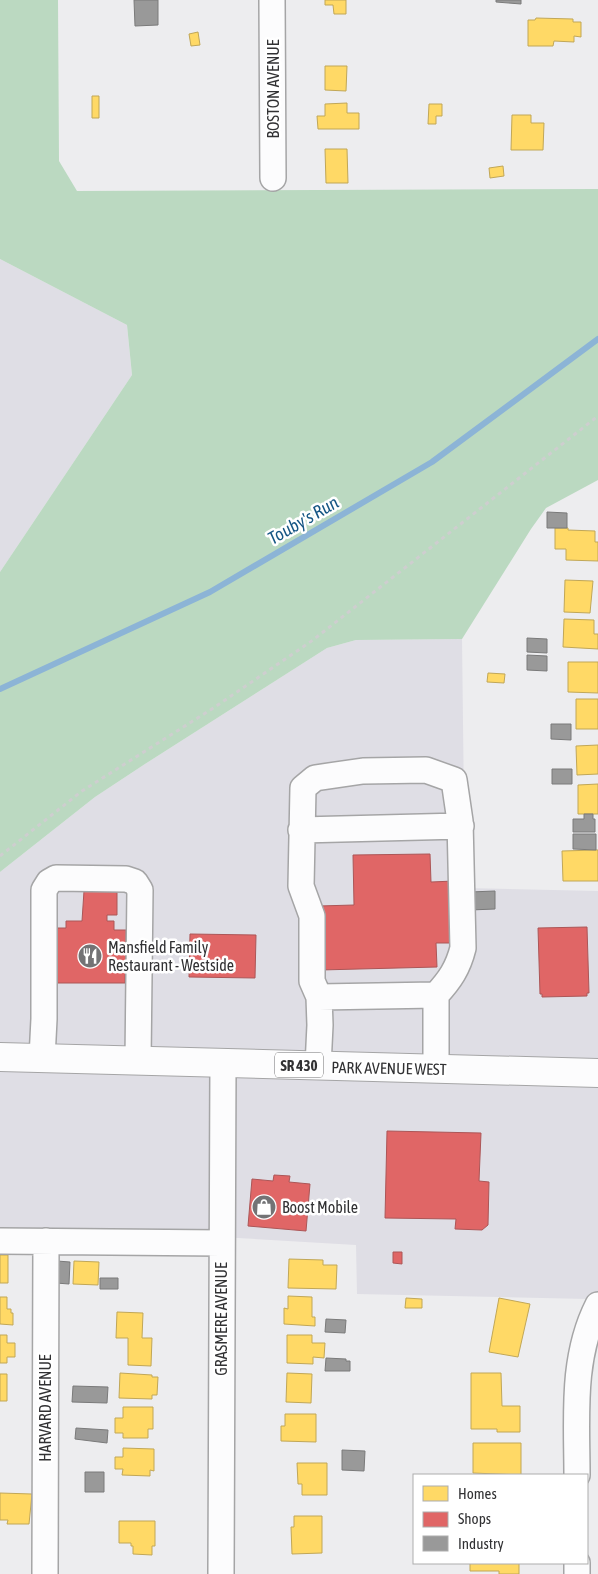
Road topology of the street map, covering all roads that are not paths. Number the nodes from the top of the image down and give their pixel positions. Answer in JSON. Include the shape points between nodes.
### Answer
{"nodes":[{"id":1,"x":272,"y":0,"type":"edge"},
{"id":2,"x":273,"y":178,"type":"dead end"},
{"id":3,"x":460,"y":826,"type":"junction"},
{"id":4,"x":301,"y":830,"type":"junction"},
{"id":5,"x":436,"y":995,"type":"junction"},
{"id":6,"x":319,"y":997,"type":"junction"},
{"id":7,"x":0,"y":1057,"type":"edge"},
{"id":8,"x":42,"y":1058,"type":"junction"},
{"id":9,"x":138,"y":1060,"type":"junction"},
{"id":10,"x":223,"y":1063,"type":"junction"},
{"id":11,"x":318,"y":1066,"type":"junction"},
{"id":12,"x":436,"y":1069,"type":"junction"},
{"id":13,"x":598,"y":1073,"type":"edge"},
{"id":14,"x":0,"y":1241,"type":"edge"},
{"id":15,"x":46,"y":1241,"type":"junction"},
{"id":16,"x":221,"y":1243,"type":"junction"},
{"id":17,"x":598,"y":1305,"type":"edge"},
{"id":18,"x":577,"y":1474,"type":"edge"},
{"id":19,"x":45,"y":1574,"type":"edge"},
{"id":20,"x":221,"y":1574,"type":"edge"}],
"edges":[{"from":1,"to":2,"type":"street","name":"BOSTON AVENUE"},
{"from":3,"to":4,"type":"street"},
{"from":3,"to":4,"type":"street","via":[[454,780],[426,770],[363,771],[315,778],[303,788]]},
{"from":3,"to":5,"type":"street","via":[[463,948],[452,978]]},
{"from":4,"to":6,"type":"street","via":[[301,886],[312,916],[312,981]]},
{"from":5,"to":6,"type":"street"},
{"from":5,"to":12,"type":"street"},
{"from":6,"to":11,"type":"street"},
{"from":7,"to":8,"type":"main road","name":"PARK AVENUE WEST","number":"SR 430"},
{"from":8,"to":9,"type":"main road","name":"PARK AVENUE WEST","number":"SR 430"},
{"from":8,"to":9,"type":"street","via":[[44,890],[56,878],[126,879],[135,882],[140,890]]},
{"from":9,"to":10,"type":"main road","name":"PARK AVENUE WEST","number":"SR 430"},
{"from":10,"to":11,"type":"main road","name":"PARK AVENUE WEST","number":"SR 430"},
{"from":10,"to":16,"type":"street","name":"GRASMERE AVENUE"},
{"from":11,"to":12,"type":"main road","name":"PARK AVENUE WEST","number":"SR 430"},
{"from":12,"to":13,"type":"main road","name":"PARK AVENUE WEST","number":"SR 430"},
{"from":14,"to":15,"type":"street"},
{"from":15,"to":16,"type":"street"},
{"from":15,"to":19,"type":"street","name":"HARVARD AVENUE"},
{"from":16,"to":20,"type":"street","name":"GRASMERE AVENUE"},
{"from":17,"to":18,"type":"street","via":[[590,1321],[579,1364]]}]}
